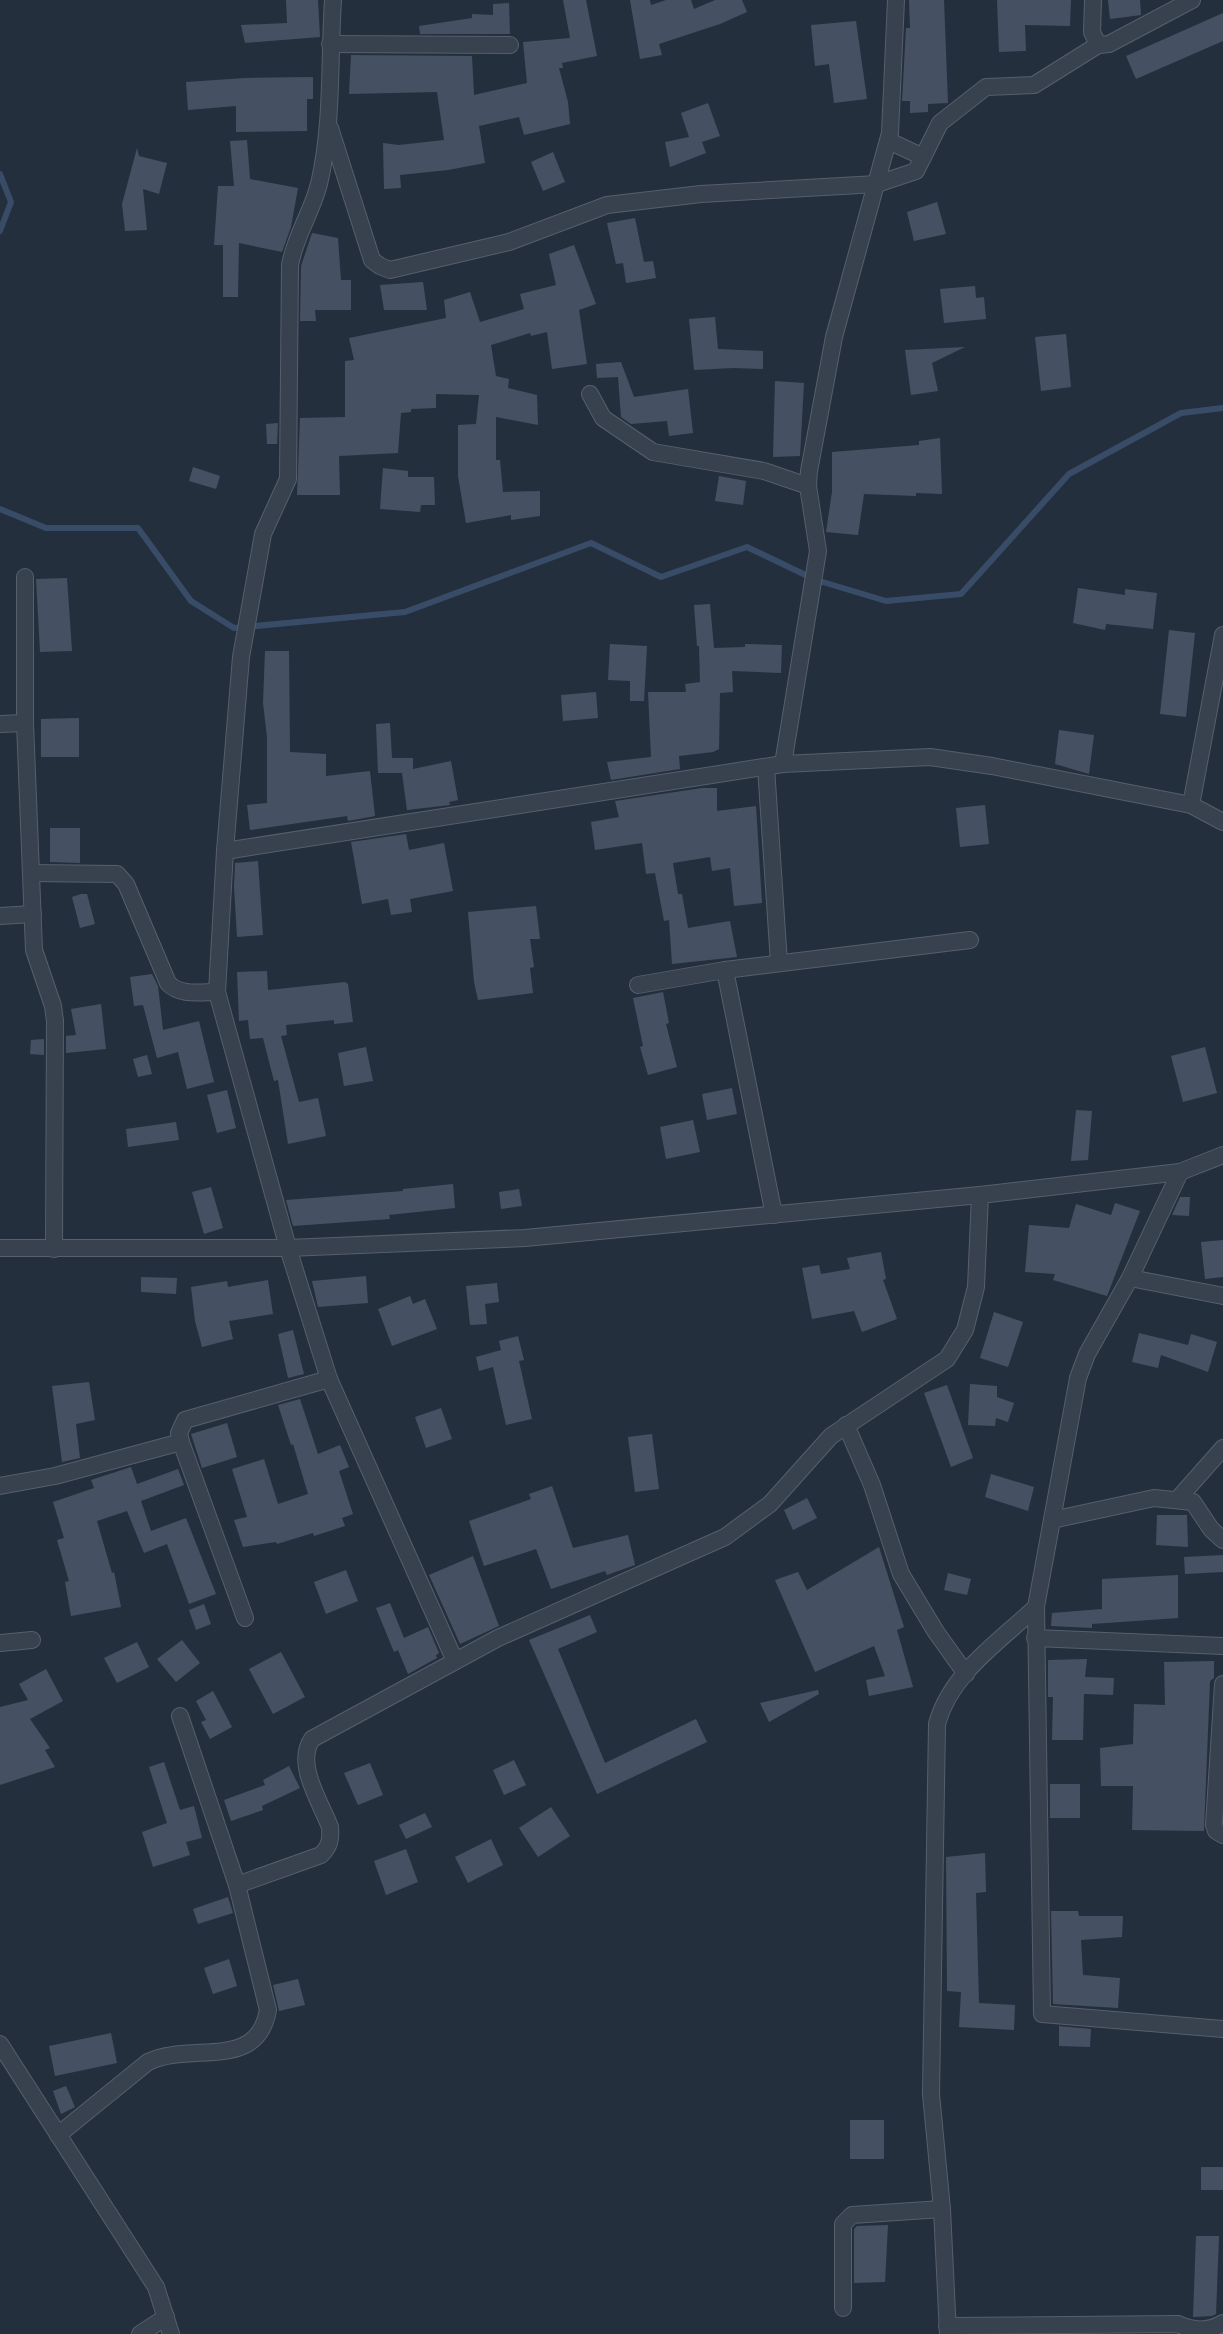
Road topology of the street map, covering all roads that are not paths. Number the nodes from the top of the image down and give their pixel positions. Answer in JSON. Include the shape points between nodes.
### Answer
{"nodes":[{"id":1,"x":333,"y":0,"type":"edge"},
{"id":2,"x":896,"y":0,"type":"edge"},
{"id":3,"x":1093,"y":0,"type":"edge"},
{"id":4,"x":1192,"y":0,"type":"edge"},
{"id":5,"x":330,"y":44,"type":"junction"},
{"id":6,"x":510,"y":45,"type":"dead end"},
{"id":7,"x":1098,"y":45,"type":"junction"},
{"id":8,"x":329,"y":124,"type":"junction"},
{"id":9,"x":889,"y":141,"type":"junction"},
{"id":10,"x":923,"y":157,"type":"junction"},
{"id":11,"x":877,"y":184,"type":"junction"},
{"id":12,"x":590,"y":394,"type":"dead end"},
{"id":13,"x":808,"y":486,"type":"junction"},
{"id":14,"x":25,"y":577,"type":"dead end"},
{"id":15,"x":1223,"y":635,"type":"edge"},
{"id":16,"x":25,"y":723,"type":"junction"},
{"id":17,"x":0,"y":724,"type":"edge"},
{"id":18,"x":783,"y":764,"type":"junction"},
{"id":19,"x":766,"y":767,"type":"junction"},
{"id":20,"x":1191,"y":805,"type":"junction"},
{"id":21,"x":1223,"y":822,"type":"edge"},
{"id":22,"x":225,"y":851,"type":"junction"},
{"id":23,"x":31,"y":873,"type":"junction"},
{"id":24,"x":33,"y":914,"type":"junction"},
{"id":25,"x":0,"y":916,"type":"edge"},
{"id":26,"x":970,"y":940,"type":"dead end"},
{"id":27,"x":779,"y":963,"type":"junction"},
{"id":28,"x":725,"y":970,"type":"junction"},
{"id":29,"x":638,"y":985,"type":"dead end"},
{"id":30,"x":217,"y":992,"type":"junction"},
{"id":31,"x":1223,"y":1155,"type":"edge"},
{"id":32,"x":1180,"y":1172,"type":"junction"},
{"id":33,"x":980,"y":1195,"type":"junction"},
{"id":34,"x":774,"y":1215,"type":"junction"},
{"id":35,"x":0,"y":1248,"type":"edge"},
{"id":36,"x":288,"y":1248,"type":"junction"},
{"id":37,"x":54,"y":1249,"type":"junction"},
{"id":38,"x":1130,"y":1278,"type":"junction"},
{"id":39,"x":1223,"y":1296,"type":"edge"},
{"id":40,"x":329,"y":1379,"type":"junction"},
{"id":41,"x":846,"y":1425,"type":"junction"},
{"id":42,"x":181,"y":1442,"type":"junction"},
{"id":43,"x":1223,"y":1448,"type":"edge"},
{"id":44,"x":0,"y":1486,"type":"edge"},
{"id":45,"x":1177,"y":1500,"type":"junction"},
{"id":46,"x":1052,"y":1520,"type":"junction"},
{"id":47,"x":1223,"y":1540,"type":"edge"},
{"id":48,"x":1036,"y":1607,"type":"junction"},
{"id":49,"x":245,"y":1618,"type":"dead end"},
{"id":50,"x":1035,"y":1638,"type":"junction"},
{"id":51,"x":32,"y":1640,"type":"dead end"},
{"id":52,"x":0,"y":1643,"type":"edge"},
{"id":53,"x":1223,"y":1646,"type":"edge"},
{"id":54,"x":455,"y":1661,"type":"junction"},
{"id":55,"x":966,"y":1674,"type":"junction"},
{"id":56,"x":1223,"y":1684,"type":"edge"},
{"id":57,"x":180,"y":1716,"type":"dead end"},
{"id":58,"x":1220,"y":1782,"type":"edge"},
{"id":59,"x":1223,"y":1835,"type":"edge"},
{"id":60,"x":237,"y":1885,"type":"junction"},
{"id":61,"x":1223,"y":2029,"type":"edge"},
{"id":62,"x":0,"y":2044,"type":"edge"},
{"id":63,"x":58,"y":2135,"type":"junction"},
{"id":64,"x":942,"y":2209,"type":"junction"},
{"id":65,"x":843,"y":2308,"type":"dead end"},
{"id":66,"x":166,"y":2317,"type":"junction"},
{"id":67,"x":1223,"y":2323,"type":"edge"},
{"id":68,"x":948,"y":2330,"type":"edge"},
{"id":69,"x":140,"y":2334,"type":"edge"},
{"id":70,"x":171,"y":2334,"type":"edge"}],
"edges":[{"from":1,"to":5,"type":"street"},
{"from":2,"to":9,"type":"street"},
{"from":3,"to":7,"type":"street","via":[[1092,32]]},
{"from":4,"to":7,"type":"street"},
{"from":5,"to":6,"type":"street"},
{"from":5,"to":8,"type":"street"},
{"from":7,"to":10,"type":"street","via":[[1034,85],[986,87],[940,123]]},
{"from":8,"to":11,"type":"street","via":[[372,260],[390,270],[521,238],[607,205]]},
{"from":8,"to":22,"type":"street","via":[[319,184],[290,265],[288,479],[263,534],[241,657]]},
{"from":9,"to":10,"type":"street"},
{"from":9,"to":11,"type":"street"},
{"from":10,"to":11,"type":"street","via":[[916,171]]},
{"from":11,"to":13,"type":"street","via":[[834,337]]},
{"from":12,"to":13,"type":"street","via":[[603,418],[653,452],[764,471]]},
{"from":13,"to":18,"type":"street","via":[[818,551]]},
{"from":14,"to":16,"type":"street"},
{"from":15,"to":20,"type":"street"},
{"from":16,"to":17,"type":"street"},
{"from":16,"to":23,"type":"street"},
{"from":18,"to":19,"type":"street"},
{"from":18,"to":20,"type":"street","via":[[930,757]]},
{"from":19,"to":22,"type":"street"},
{"from":19,"to":27,"type":"street"},
{"from":20,"to":21,"type":"street"},
{"from":22,"to":30,"type":"street"},
{"from":23,"to":24,"type":"street"},
{"from":23,"to":30,"type":"street","via":[[117,874],[168,983],[182,992]]},
{"from":24,"to":25,"type":"street"},
{"from":24,"to":37,"type":"street","via":[[34,950],[55,1021]]},
{"from":26,"to":27,"type":"street"},
{"from":27,"to":28,"type":"street"},
{"from":28,"to":29,"type":"street"},
{"from":28,"to":34,"type":"street"},
{"from":30,"to":36,"type":"street"},
{"from":31,"to":32,"type":"street"},
{"from":32,"to":33,"type":"street"},
{"from":32,"to":38,"type":"street"},
{"from":33,"to":34,"type":"street"},
{"from":33,"to":41,"type":"street","via":[[976,1287],[965,1330],[947,1359]]},
{"from":34,"to":36,"type":"street","via":[[525,1238]]},
{"from":35,"to":37,"type":"street"},
{"from":36,"to":37,"type":"street"},
{"from":36,"to":40,"type":"street"},
{"from":38,"to":39,"type":"street"},
{"from":38,"to":46,"type":"street","via":[[1078,1378]]},
{"from":40,"to":42,"type":"street","via":[[185,1420]]},
{"from":40,"to":54,"type":"street"},
{"from":41,"to":54,"type":"street","via":[[770,1504],[725,1537]]},
{"from":41,"to":55,"type":"street","via":[[901,1574]]},
{"from":42,"to":44,"type":"street"},
{"from":42,"to":49,"type":"street"},
{"from":43,"to":45,"type":"street"},
{"from":45,"to":46,"type":"street","via":[[1154,1498]]},
{"from":45,"to":47,"type":"street","via":[[1193,1502]]},
{"from":46,"to":48,"type":"street"},
{"from":48,"to":50,"type":"street"},
{"from":48,"to":55,"type":"street"},
{"from":50,"to":53,"type":"street"},
{"from":50,"to":61,"type":"street","via":[[1042,2014]]},
{"from":51,"to":52,"type":"street"},
{"from":54,"to":60,"type":"street","via":[[312,1739],[305,1761],[330,1827],[328,1848]]},
{"from":55,"to":64,"type":"street","via":[[943,1703],[937,1724],[931,2068]]},
{"from":56,"to":58,"type":"street"},
{"from":57,"to":60,"type":"street"},
{"from":58,"to":59,"type":"street","via":[[1214,1825]]},
{"from":60,"to":63,"type":"street","via":[[268,2010],[257,2038],[245,2047],[148,2062]]},
{"from":62,"to":63,"type":"street"},
{"from":63,"to":66,"type":"street","via":[[156,2287]]},
{"from":64,"to":65,"type":"street","via":[[846,2218]]},
{"from":64,"to":68,"type":"street"},
{"from":66,"to":69,"type":"street"},
{"from":66,"to":70,"type":"street"},
{"from":67,"to":68,"type":"street","via":[[1191,2330],[1178,2324]]}]}
